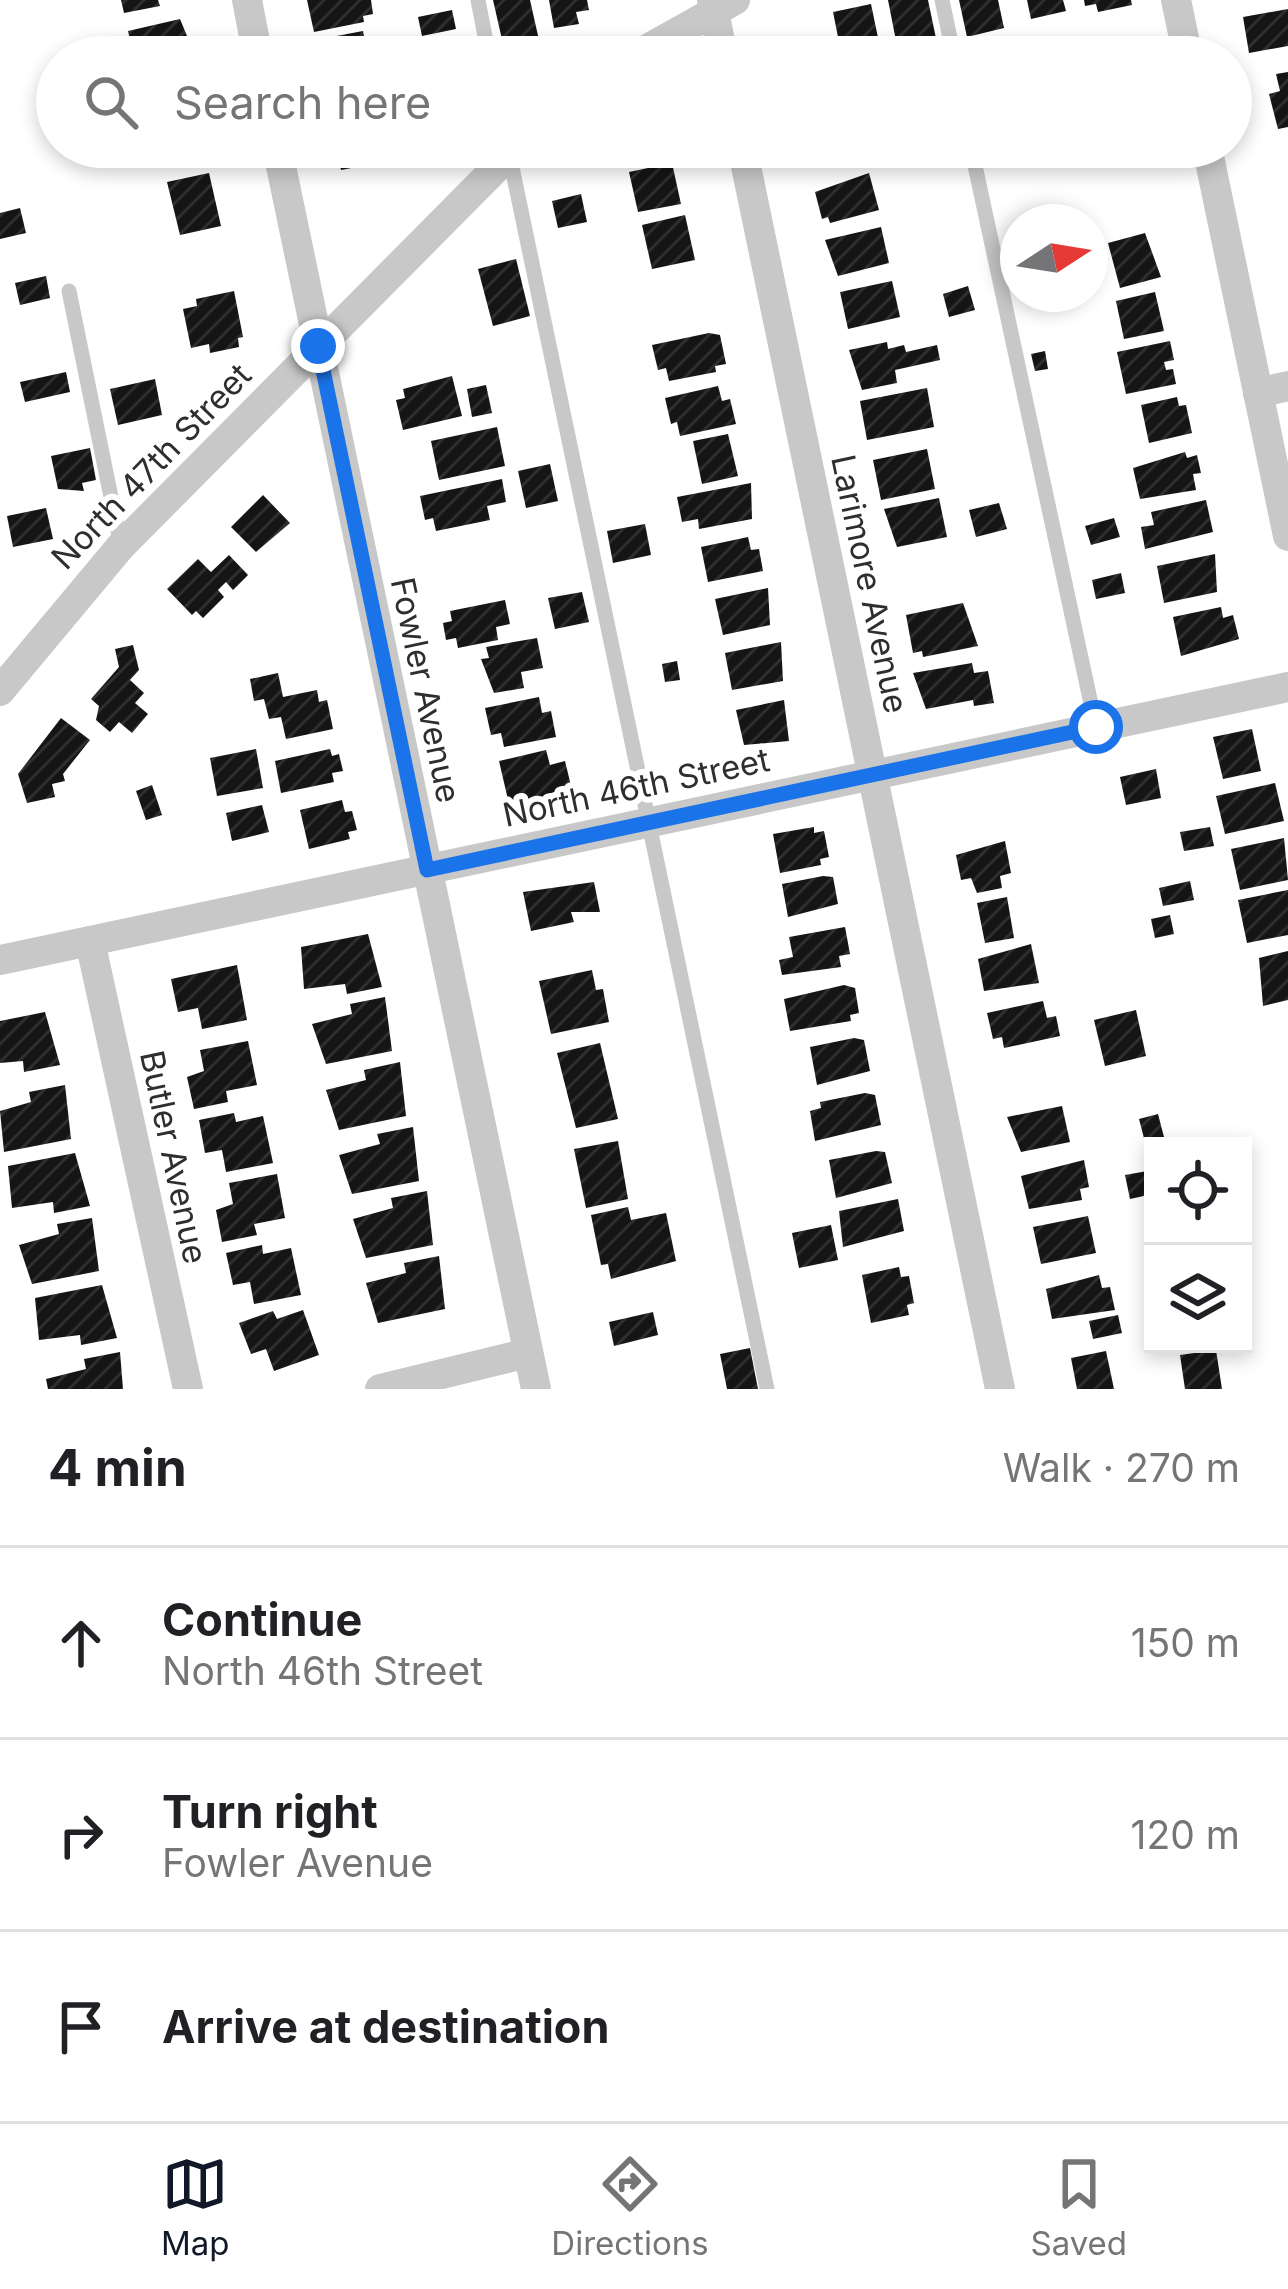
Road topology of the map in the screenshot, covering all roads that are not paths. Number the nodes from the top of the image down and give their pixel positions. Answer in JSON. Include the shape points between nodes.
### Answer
{"nodes":[{"id":1,"x":247,"y":0,"type":"edge"},
{"id":2,"x":478,"y":0,"type":"edge"},
{"id":3,"x":942,"y":0,"type":"edge"},
{"id":4,"x":1177,"y":0,"type":"edge"},
{"id":5,"x":720,"y":4,"type":"edge"},
{"id":6,"x":254,"y":36,"type":"edge"},
{"id":7,"x":485,"y":36,"type":"edge"},
{"id":8,"x":667,"y":36,"type":"edge"},
{"id":9,"x":722,"y":36,"type":"edge"},
{"id":10,"x":949,"y":36,"type":"edge"},
{"id":11,"x":1184,"y":36,"type":"edge"},
{"id":12,"x":281,"y":168,"type":"edge"},
{"id":13,"x":492,"y":168,"type":"edge"},
{"id":14,"x":515,"y":168,"type":"edge"},
{"id":15,"x":746,"y":168,"type":"edge"},
{"id":16,"x":976,"y":168,"type":"edge"},
{"id":17,"x":1213,"y":168,"type":"edge"},
{"id":18,"x":69,"y":291,"type":"dead end"},
{"id":19,"x":318,"y":346,"type":"junction"},
{"id":20,"x":1273,"y":389,"type":"edge"},
{"id":21,"x":1288,"y":536,"type":"edge"},
{"id":22,"x":122,"y":546,"type":"junction"},
{"id":23,"x":1288,"y":687,"type":"edge"},
{"id":24,"x":0,"y":692,"type":"edge"},
{"id":25,"x":1096,"y":727,"type":"junction"},
{"id":26,"x":873,"y":774,"type":"junction"},
{"id":27,"x":648,"y":820,"type":"junction"},
{"id":28,"x":427,"y":870,"type":"junction"},
{"id":29,"x":90,"y":941,"type":"junction"},
{"id":30,"x":0,"y":960,"type":"edge"},
{"id":31,"x":528,"y":1353,"type":"junction"},
{"id":32,"x":188,"y":1389,"type":"edge"},
{"id":33,"x":380,"y":1389,"type":"edge"},
{"id":34,"x":536,"y":1389,"type":"edge"},
{"id":35,"x":767,"y":1389,"type":"edge"},
{"id":36,"x":1000,"y":1389,"type":"edge"}],
"edges":[{"from":1,"to":6,"type":"street"},
{"from":2,"to":7,"type":"lane"},
{"from":3,"to":10,"type":"lane"},
{"from":4,"to":11,"type":"street"},
{"from":5,"to":8,"type":"street"},
{"from":5,"to":9,"type":"street"},
{"from":12,"to":19,"type":"street","name":"Fowler Avenue"},
{"from":13,"to":19,"type":"street","name":"North 47th Street"},
{"from":14,"to":27,"type":"lane"},
{"from":15,"to":26,"type":"street","name":"Larimore Avenue"},
{"from":16,"to":25,"type":"lane"},
{"from":17,"to":20,"type":"street"},
{"from":18,"to":22,"type":"lane"},
{"from":19,"to":22,"type":"street","name":"North 47th Street"},
{"from":19,"to":28,"type":"street","name":"Fowler Avenue"},
{"from":20,"to":21,"type":"street"},
{"from":22,"to":24,"type":"street","name":"North 47th Street"},
{"from":23,"to":25,"type":"street","name":"North 46th Street"},
{"from":25,"to":26,"type":"street","name":"North 46th Street"},
{"from":26,"to":27,"type":"street","name":"North 46th Street"},
{"from":26,"to":36,"type":"street","name":"Larimore Avenue"},
{"from":27,"to":28,"type":"street","name":"North 46th Street"},
{"from":27,"to":35,"type":"lane"},
{"from":28,"to":29,"type":"street","name":"North 46th Street"},
{"from":28,"to":31,"type":"street","name":"Fowler Avenue"},
{"from":29,"to":30,"type":"street","name":"North 46th Street"},
{"from":29,"to":32,"type":"street","name":"Butler Avenue"},
{"from":31,"to":33,"type":"street"},
{"from":31,"to":34,"type":"street","name":"Fowler Avenue"}]}
